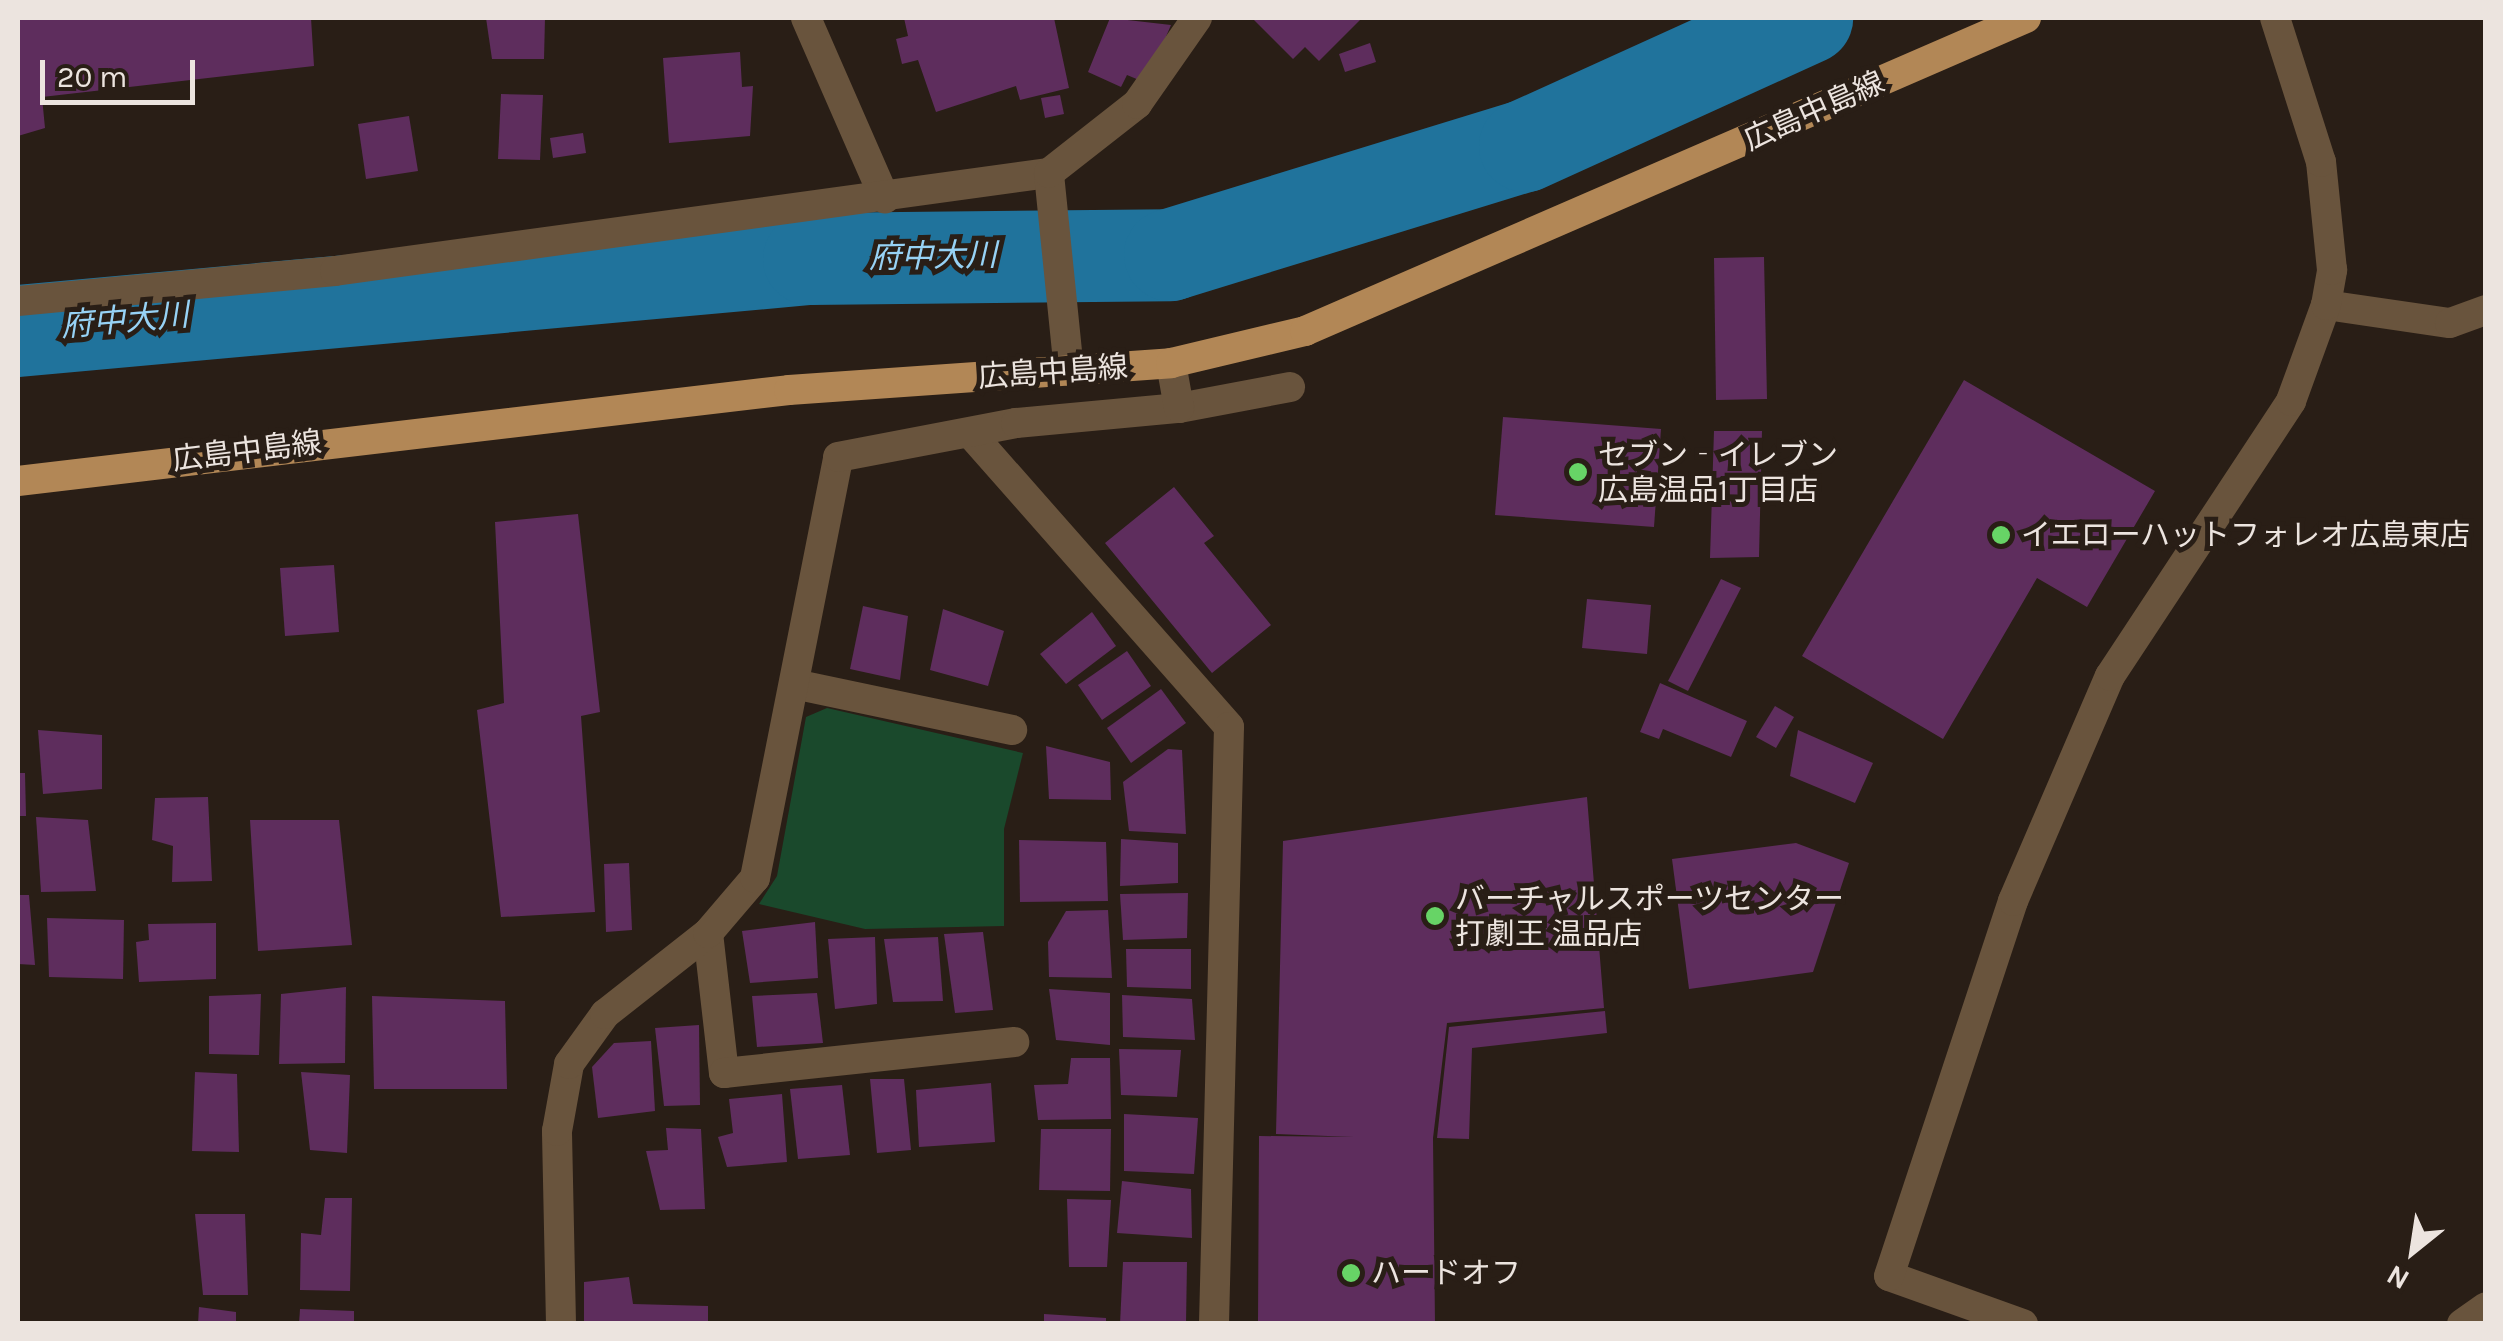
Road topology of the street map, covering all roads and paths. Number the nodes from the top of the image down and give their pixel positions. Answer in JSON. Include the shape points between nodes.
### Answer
{"nodes":[{"id":1,"x":806,"y":18,"type":"edge"},
{"id":2,"x":1197,"y":18,"type":"edge"},
{"id":3,"x":2026,"y":18,"type":"edge"},
{"id":4,"x":2275,"y":18,"type":"edge"},
{"id":5,"x":1049,"y":173,"type":"junction"},
{"id":6,"x":886,"y":199,"type":"junction"},
{"id":7,"x":18,"y":301,"type":"edge"},
{"id":8,"x":2326,"y":304,"type":"junction"},
{"id":9,"x":2486,"y":310,"type":"edge"},
{"id":10,"x":1171,"y":363,"type":"junction"},
{"id":11,"x":1069,"y":371,"type":"junction"},
{"id":12,"x":1290,"y":387,"type":"dead end"},
{"id":13,"x":1180,"y":408,"type":"junction"},
{"id":14,"x":970,"y":434,"type":"junction"},
{"id":15,"x":18,"y":481,"type":"edge"},
{"id":16,"x":794,"y":684,"type":"junction"},
{"id":17,"x":1012,"y":730,"type":"dead end"},
{"id":18,"x":708,"y":933,"type":"junction"},
{"id":19,"x":1014,"y":1042,"type":"dead end"},
{"id":20,"x":2486,"y":1307,"type":"edge"},
{"id":21,"x":561,"y":1324,"type":"edge"},
{"id":22,"x":1214,"y":1324,"type":"edge"},
{"id":23,"x":2023,"y":1324,"type":"edge"},
{"id":24,"x":2462,"y":1324,"type":"edge"}],
"edges":[{"from":1,"to":6,"type":"street"},
{"from":2,"to":5,"type":"street","via":[[1137,104]]},
{"from":3,"to":10,"type":"main road","name":"広島中島線","via":[[1306,331]]},
{"from":4,"to":8,"type":"street","via":[[2322,162],[2332,270]]},
{"from":5,"to":6,"type":"street"},
{"from":5,"to":11,"type":"street"},
{"from":6,"to":7,"type":"street","via":[[335,271]]},
{"from":8,"to":9,"type":"street","via":[[2450,322]]},
{"from":8,"to":23,"type":"street","via":[[2291,401],[2110,676],[2013,901],[1889,1276]]},
{"from":10,"to":11,"type":"main road","name":"広島中島線"},
{"from":10,"to":13,"type":"street"},
{"from":11,"to":15,"type":"main road","name":"広島中島線","via":[[770,392]]},
{"from":12,"to":13,"type":"street"},
{"from":13,"to":14,"type":"street"},
{"from":14,"to":16,"type":"street","via":[[838,457]]},
{"from":14,"to":22,"type":"street","via":[[1229,727]]},
{"from":16,"to":17,"type":"street"},
{"from":16,"to":18,"type":"street","via":[[755,878]]},
{"from":18,"to":19,"type":"street","via":[[724,1074]]},
{"from":18,"to":21,"type":"street","via":[[605,1014],[569,1064],[558,1131]]},
{"from":20,"to":24,"type":"street"}]}
